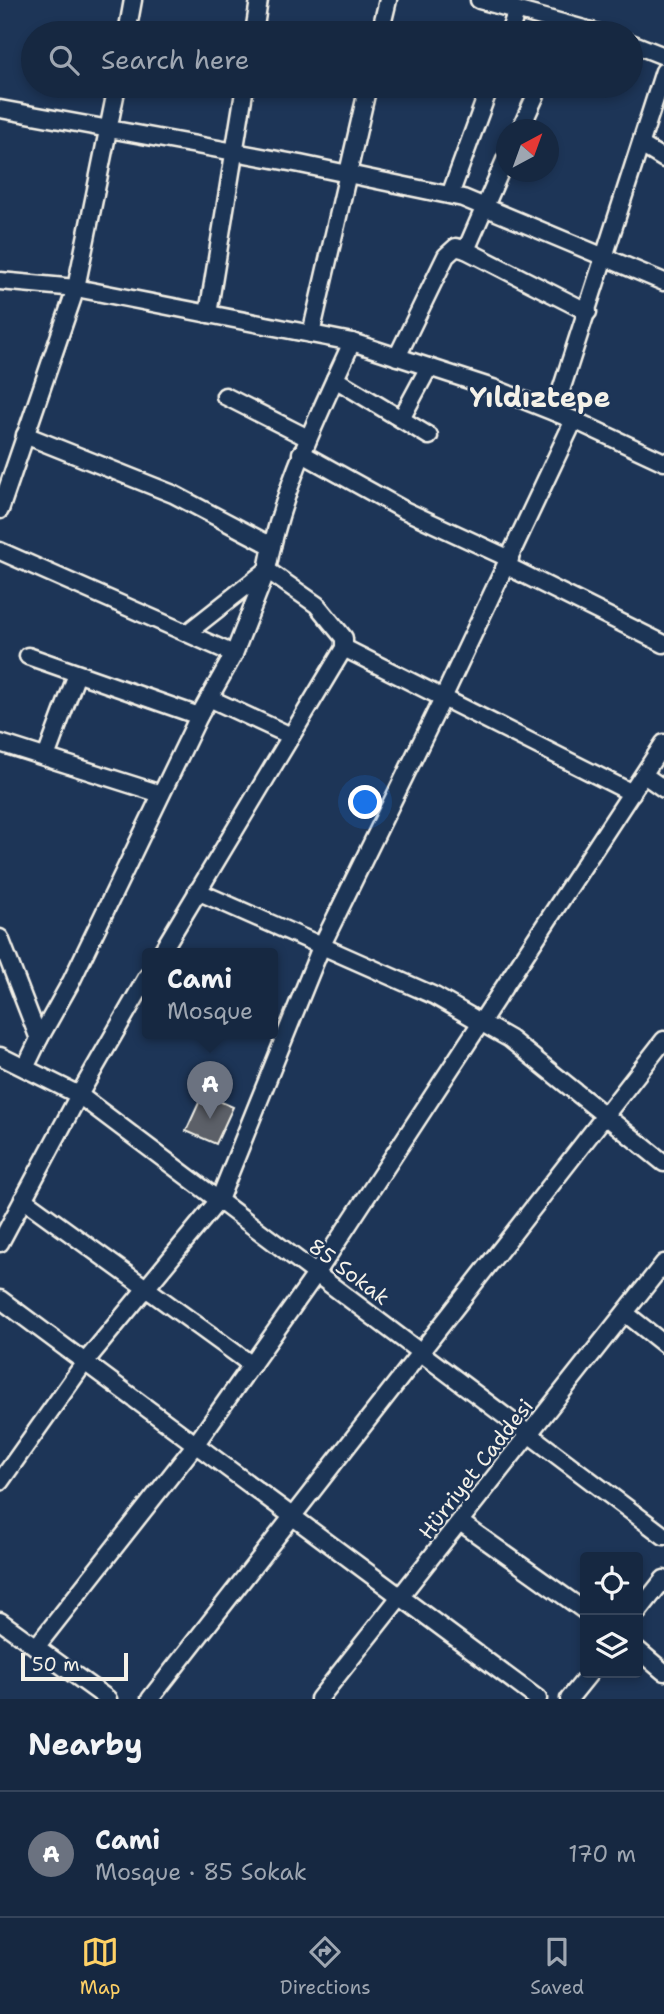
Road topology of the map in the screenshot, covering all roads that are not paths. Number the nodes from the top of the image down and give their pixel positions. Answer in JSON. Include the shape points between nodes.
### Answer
{"nodes":[{"id":1,"x":133,"y":0,"type":"edge"},
{"id":2,"x":259,"y":0,"type":"edge"},
{"id":3,"x":388,"y":0,"type":"edge"},
{"id":4,"x":480,"y":0,"type":"edge"},
{"id":5,"x":517,"y":9,"type":"junction"},
{"id":6,"x":129,"y":21,"type":"edge"},
{"id":7,"x":256,"y":21,"type":"edge"},
{"id":8,"x":383,"y":21,"type":"edge"},
{"id":9,"x":513,"y":21,"type":"edge"},
{"id":10,"x":548,"y":21,"type":"edge"},
{"id":11,"x":643,"y":48,"type":"edge"},
{"id":12,"x":664,"y":56,"type":"edge"},
{"id":13,"x":664,"y":71,"type":"edge"},
{"id":14,"x":115,"y":98,"type":"edge"},
{"id":15,"x":243,"y":98,"type":"edge"},
{"id":16,"x":366,"y":98,"type":"edge"},
{"id":17,"x":486,"y":98,"type":"edge"},
{"id":18,"x":535,"y":98,"type":"edge"},
{"id":19,"x":0,"y":109,"type":"edge"},
{"id":20,"x":525,"y":119,"type":"edge"},
{"id":21,"x":110,"y":129,"type":"junction"},
{"id":22,"x":641,"y":145,"type":"junction"},
{"id":23,"x":234,"y":152,"type":"junction"},
{"id":24,"x":664,"y":159,"type":"edge"},
{"id":25,"x":348,"y":174,"type":"junction"},
{"id":26,"x":496,"y":180,"type":"edge"},
{"id":27,"x":450,"y":195,"type":"junction"},
{"id":28,"x":484,"y":207,"type":"junction"},
{"id":29,"x":466,"y":250,"type":"junction"},
{"id":30,"x":606,"y":257,"type":"junction"},
{"id":31,"x":0,"y":281,"type":"edge"},
{"id":32,"x":664,"y":282,"type":"edge"},
{"id":33,"x":76,"y":288,"type":"junction"},
{"id":34,"x":588,"y":312,"type":"junction"},
{"id":35,"x":208,"y":314,"type":"junction"},
{"id":36,"x":311,"y":334,"type":"junction"},
{"id":37,"x":352,"y":342,"type":"junction"},
{"id":38,"x":397,"y":357,"type":"junction"},
{"id":39,"x":429,"y":367,"type":"junction"},
{"id":40,"x":335,"y":379,"type":"junction"},
{"id":41,"x":225,"y":396,"type":"dead end"},
{"id":42,"x":554,"y":412,"type":"junction"},
{"id":43,"x":401,"y":419,"type":"junction"},
{"id":44,"x":574,"y":420,"type":"junction"},
{"id":45,"x":26,"y":435,"type":"junction"},
{"id":46,"x":429,"y":436,"type":"dead end"},
{"id":47,"x":308,"y":438,"type":"junction"},
{"id":48,"x":301,"y":453,"type":"junction"},
{"id":49,"x":664,"y":462,"type":"edge"},
{"id":50,"x":1,"y":504,"type":"edge"},
{"id":51,"x":272,"y":546,"type":"junction"},
{"id":52,"x":0,"y":551,"type":"edge"},
{"id":53,"x":508,"y":562,"type":"junction"},
{"id":54,"x":267,"y":570,"type":"junction"},
{"id":55,"x":187,"y":633,"type":"junction"},
{"id":56,"x":664,"y":644,"type":"edge"},
{"id":57,"x":344,"y":648,"type":"junction"},
{"id":58,"x":234,"y":654,"type":"junction"},
{"id":59,"x":28,"y":656,"type":"dead end"},
{"id":60,"x":78,"y":674,"type":"junction"},
{"id":61,"x":209,"y":698,"type":"junction"},
{"id":62,"x":443,"y":698,"type":"junction"},
{"id":63,"x":199,"y":716,"type":"junction"},
{"id":64,"x":291,"y":736,"type":"junction"},
{"id":65,"x":664,"y":743,"type":"edge"},
{"id":66,"x":0,"y":744,"type":"edge"},
{"id":67,"x":46,"y":757,"type":"junction"},
{"id":68,"x":643,"y":775,"type":"junction"},
{"id":69,"x":664,"y":789,"type":"edge"},
{"id":70,"x":632,"y":793,"type":"junction"},
{"id":71,"x":161,"y":794,"type":"junction"},
{"id":72,"x":197,"y":891,"type":"junction"},
{"id":73,"x":0,"y":939,"type":"edge"},
{"id":74,"x":321,"y":947,"type":"junction"},
{"id":75,"x":164,"y":948,"type":"edge"},
{"id":76,"x":142,"y":986,"type":"edge"},
{"id":77,"x":480,"y":1022,"type":"junction"},
{"id":78,"x":39,"y":1039,"type":"junction"},
{"id":79,"x":664,"y":1040,"type":"edge"},
{"id":80,"x":0,"y":1056,"type":"edge"},
{"id":81,"x":25,"y":1068,"type":"junction"},
{"id":82,"x":79,"y":1095,"type":"junction"},
{"id":83,"x":606,"y":1116,"type":"junction"},
{"id":84,"x":664,"y":1163,"type":"edge"},
{"id":85,"x":23,"y":1199,"type":"junction"},
{"id":86,"x":219,"y":1200,"type":"junction"},
{"id":87,"x":0,"y":1243,"type":"edge"},
{"id":88,"x":664,"y":1263,"type":"edge"},
{"id":89,"x":316,"y":1274,"type":"junction"},
{"id":90,"x":146,"y":1288,"type":"junction"},
{"id":91,"x":0,"y":1299,"type":"edge"},
{"id":92,"x":625,"y":1313,"type":"junction"},
{"id":93,"x":664,"y":1344,"type":"edge"},
{"id":94,"x":422,"y":1354,"type":"junction"},
{"id":95,"x":85,"y":1362,"type":"junction"},
{"id":96,"x":252,"y":1365,"type":"junction"},
{"id":97,"x":530,"y":1434,"type":"junction"},
{"id":98,"x":195,"y":1445,"type":"junction"},
{"id":99,"x":0,"y":1482,"type":"edge"},
{"id":100,"x":293,"y":1518,"type":"junction"},
{"id":101,"x":460,"y":1522,"type":"junction"},
{"id":102,"x":664,"y":1536,"type":"edge"},
{"id":103,"x":664,"y":1579,"type":"edge"},
{"id":104,"x":399,"y":1599,"type":"junction"},
{"id":105,"x":643,"y":1606,"type":"edge"},
{"id":106,"x":580,"y":1607,"type":"edge"},
{"id":107,"x":0,"y":1621,"type":"edge"},
{"id":108,"x":36,"y":1647,"type":"junction"},
{"id":109,"x":643,"y":1654,"type":"edge"},
{"id":110,"x":664,"y":1672,"type":"edge"},
{"id":111,"x":586,"y":1678,"type":"edge"},
{"id":112,"x":108,"y":1699,"type":"edge"},
{"id":113,"x":150,"y":1699,"type":"edge"},
{"id":114,"x":319,"y":1699,"type":"edge"},
{"id":115,"x":538,"y":1699,"type":"edge"},
{"id":116,"x":569,"y":1699,"type":"edge"}],
"edges":[{"from":1,"to":6,"type":"street"},
{"from":2,"to":7,"type":"street"},
{"from":3,"to":8,"type":"street"},
{"from":4,"to":5,"type":"street"},
{"from":5,"to":9,"type":"street"},
{"from":5,"to":10,"type":"street"},
{"from":11,"to":12,"type":"street"},
{"from":13,"to":22,"type":"street"},
{"from":14,"to":21,"type":"street"},
{"from":15,"to":23,"type":"street"},
{"from":16,"to":25,"type":"street"},
{"from":17,"to":27,"type":"street"},
{"from":18,"to":20,"type":"street"},
{"from":19,"to":21,"type":"street"},
{"from":21,"to":23,"type":"street"},
{"from":21,"to":33,"type":"street"},
{"from":22,"to":24,"type":"street"},
{"from":22,"to":30,"type":"street"},
{"from":23,"to":25,"type":"street"},
{"from":23,"to":35,"type":"street"},
{"from":25,"to":27,"type":"street"},
{"from":25,"to":36,"type":"street"},
{"from":26,"to":28,"type":"street"},
{"from":27,"to":28,"type":"street"},
{"from":28,"to":29,"type":"street"},
{"from":28,"to":30,"type":"street"},
{"from":29,"to":34,"type":"street"},
{"from":29,"to":38,"type":"street","via":[[456,247],[446,256]]},
{"from":30,"to":32,"type":"street"},
{"from":30,"to":34,"type":"street"},
{"from":31,"to":33,"type":"street"},
{"from":33,"to":35,"type":"street"},
{"from":33,"to":45,"type":"street"},
{"from":34,"to":42,"type":"street"},
{"from":35,"to":36,"type":"street"},
{"from":36,"to":37,"type":"street"},
{"from":37,"to":38,"type":"street"},
{"from":37,"to":40,"type":"street"},
{"from":38,"to":39,"type":"street"},
{"from":39,"to":42,"type":"street"},
{"from":39,"to":43,"type":"street"},
{"from":40,"to":43,"type":"street"},
{"from":40,"to":47,"type":"street"},
{"from":41,"to":47,"type":"street"},
{"from":42,"to":44,"type":"street"},
{"from":43,"to":46,"type":"street"},
{"from":44,"to":49,"type":"street"},
{"from":44,"to":53,"type":"street"},
{"from":45,"to":50,"type":"street"},
{"from":45,"to":51,"type":"street","via":[[173,494]]},
{"from":47,"to":48,"type":"street"},
{"from":48,"to":51,"type":"street"},
{"from":48,"to":53,"type":"street"},
{"from":51,"to":54,"type":"street"},
{"from":52,"to":55,"type":"street"},
{"from":53,"to":56,"type":"street"},
{"from":53,"to":62,"type":"street"},
{"from":54,"to":55,"type":"street"},
{"from":54,"to":57,"type":"street","via":[[317,605],[344,638]]},
{"from":54,"to":58,"type":"street"},
{"from":55,"to":58,"type":"street"},
{"from":57,"to":62,"type":"street"},
{"from":57,"to":64,"type":"street"},
{"from":58,"to":61,"type":"street"},
{"from":59,"to":60,"type":"street"},
{"from":60,"to":63,"type":"street"},
{"from":60,"to":67,"type":"street"},
{"from":61,"to":63,"type":"street"},
{"from":61,"to":64,"type":"street"},
{"from":62,"to":70,"type":"street"},
{"from":62,"to":74,"type":"street"},
{"from":63,"to":71,"type":"street"},
{"from":64,"to":72,"type":"street"},
{"from":65,"to":68,"type":"street"},
{"from":66,"to":67,"type":"street"},
{"from":67,"to":71,"type":"street"},
{"from":68,"to":69,"type":"street"},
{"from":68,"to":70,"type":"street"},
{"from":70,"to":77,"type":"street"},
{"from":71,"to":78,"type":"street"},
{"from":72,"to":74,"type":"street"},
{"from":72,"to":75,"type":"street"},
{"from":73,"to":78,"type":"street"},
{"from":74,"to":77,"type":"street","via":[[435,996]]},
{"from":74,"to":86,"type":"street"},
{"from":76,"to":82,"type":"street"},
{"from":77,"to":83,"type":"street","via":[[510,1039]]},
{"from":77,"to":89,"type":"street"},
{"from":78,"to":81,"type":"street"},
{"from":79,"to":83,"type":"street"},
{"from":80,"to":81,"type":"street","name":"85 Sokak"},
{"from":81,"to":82,"type":"street","name":"85 Sokak"},
{"from":82,"to":85,"type":"street"},
{"from":82,"to":86,"type":"street","name":"85 Sokak"},
{"from":83,"to":84,"type":"street"},
{"from":83,"to":94,"type":"street"},
{"from":85,"to":87,"type":"street"},
{"from":85,"to":90,"type":"street"},
{"from":86,"to":89,"type":"street","name":"85 Sokak"},
{"from":86,"to":90,"type":"street"},
{"from":88,"to":92,"type":"street","name":"Hürriyet Caddesi"},
{"from":89,"to":94,"type":"street","name":"85 Sokak"},
{"from":89,"to":96,"type":"street"},
{"from":90,"to":95,"type":"street"},
{"from":90,"to":96,"type":"street"},
{"from":91,"to":95,"type":"street"},
{"from":92,"to":93,"type":"street"},
{"from":92,"to":97,"type":"street","name":"Hürriyet Caddesi"},
{"from":94,"to":97,"type":"street","name":"85 Sokak"},
{"from":94,"to":100,"type":"street"},
{"from":95,"to":98,"type":"street"},
{"from":95,"to":99,"type":"street"},
{"from":96,"to":98,"type":"street"},
{"from":97,"to":101,"type":"street","name":"Hürriyet Caddesi"},
{"from":97,"to":102,"type":"street","name":"85 Sokak"},
{"from":98,"to":100,"type":"street"},
{"from":98,"to":108,"type":"street"},
{"from":100,"to":104,"type":"street"},
{"from":100,"to":113,"type":"street"},
{"from":101,"to":104,"type":"street","name":"Hürriyet Caddesi"},
{"from":101,"to":106,"type":"street"},
{"from":103,"to":105,"type":"street"},
{"from":104,"to":114,"type":"street","name":"Hürriyet Caddesi"},
{"from":104,"to":115,"type":"street"},
{"from":107,"to":108,"type":"street"},
{"from":108,"to":112,"type":"street"},
{"from":109,"to":110,"type":"street"},
{"from":111,"to":116,"type":"street"}]}
